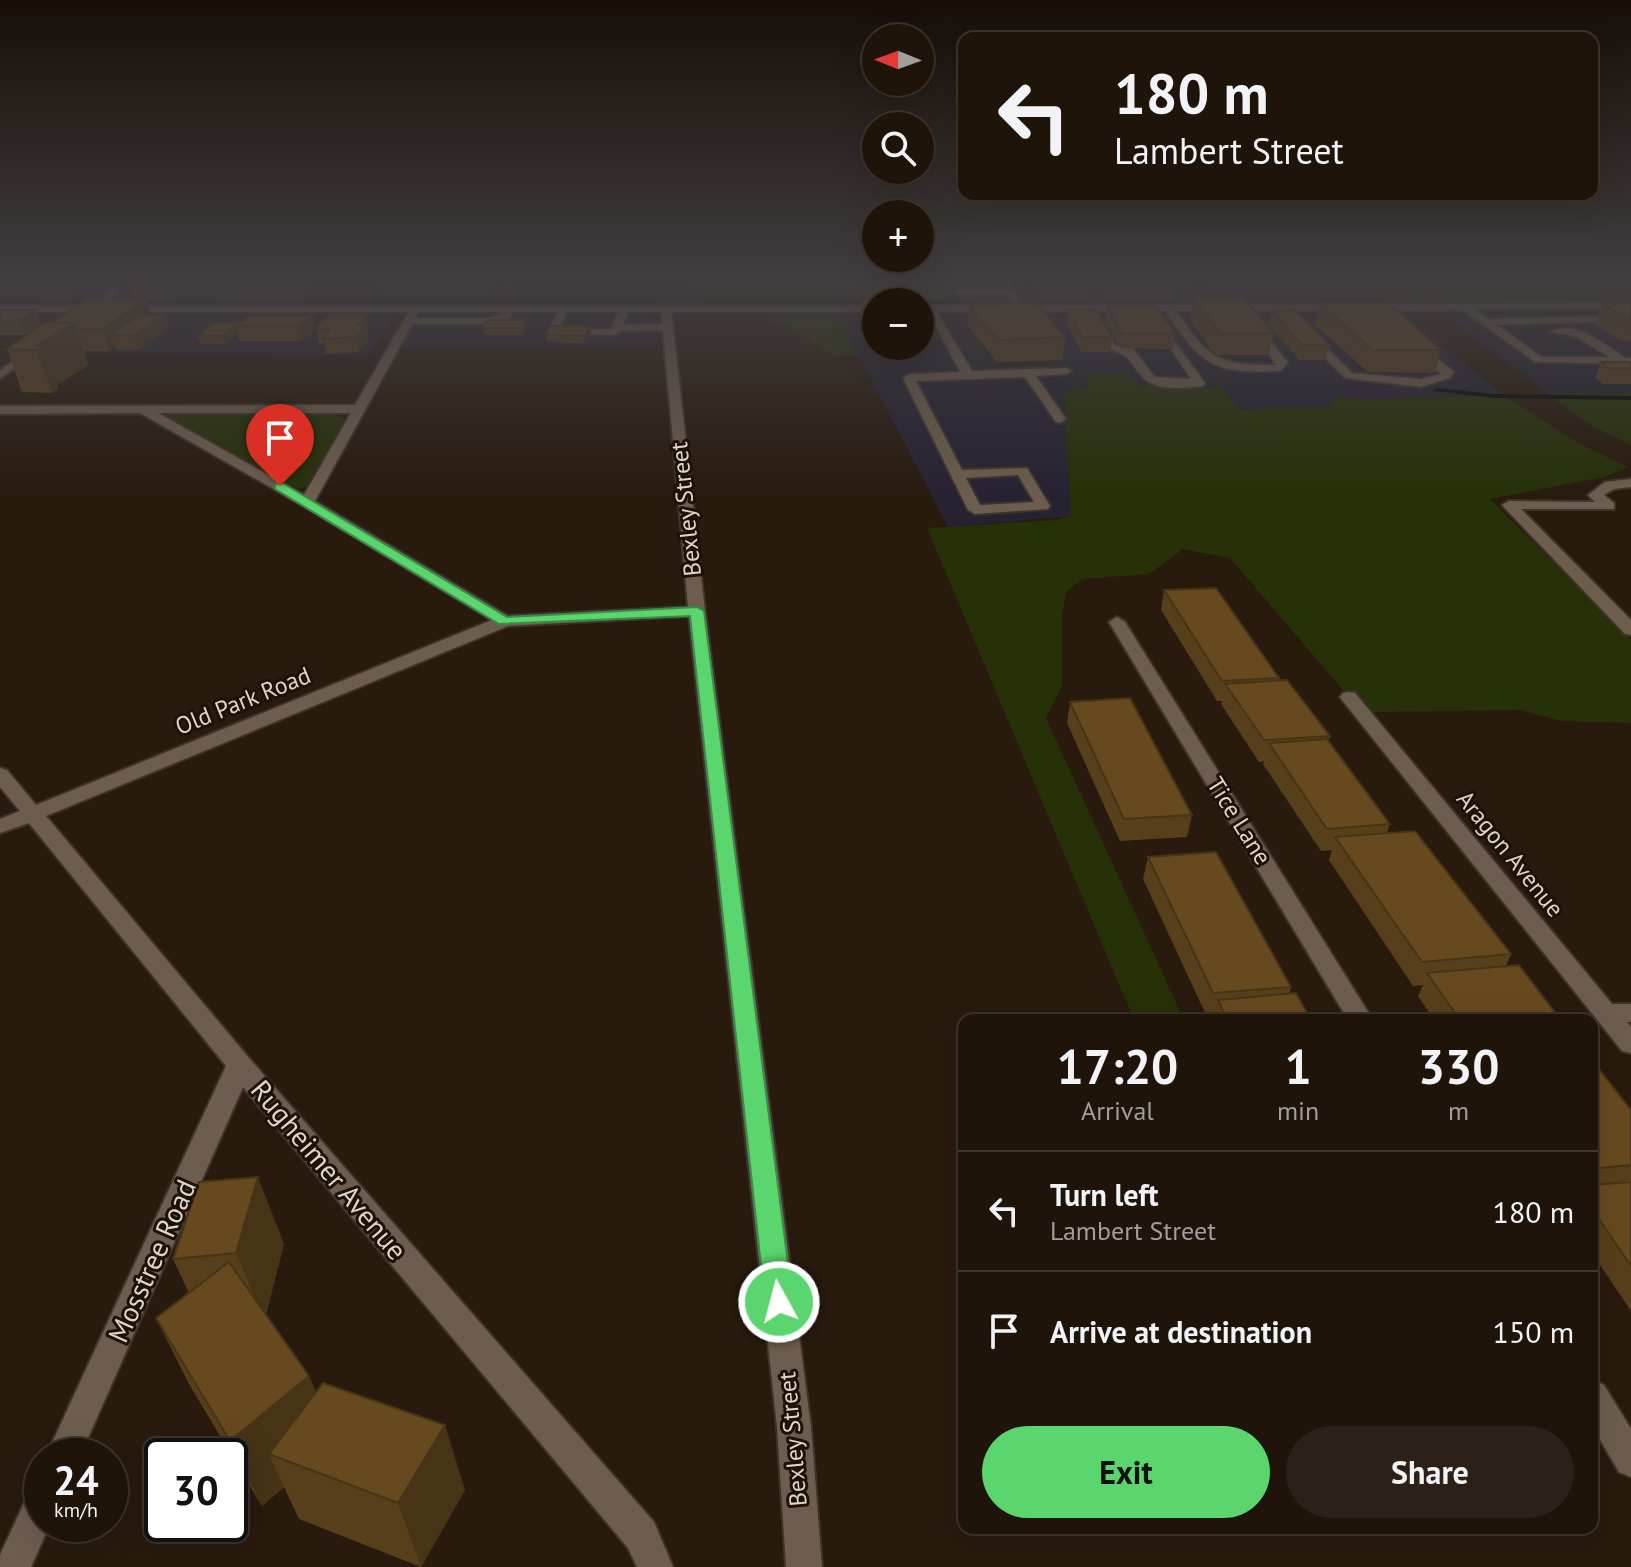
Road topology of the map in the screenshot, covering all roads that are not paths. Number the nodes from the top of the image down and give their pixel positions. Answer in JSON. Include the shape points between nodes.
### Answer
{"nodes":[{"id":1,"x":36,"y":350,"type":"edge"},
{"id":2,"x":391,"y":350,"type":"edge"},
{"id":3,"x":670,"y":350,"type":"edge"},
{"id":4,"x":952,"y":350,"type":"edge"},
{"id":5,"x":1123,"y":350,"type":"edge"},
{"id":6,"x":1178,"y":350,"type":"edge"},
{"id":7,"x":1198,"y":350,"type":"edge"},
{"id":8,"x":1272,"y":350,"type":"edge"},
{"id":9,"x":1323,"y":350,"type":"edge"},
{"id":10,"x":1424,"y":350,"type":"edge"},
{"id":11,"x":1525,"y":350,"type":"edge"},
{"id":12,"x":1608,"y":350,"type":"edge"},
{"id":13,"x":1627,"y":361,"type":"edge"},
{"id":14,"x":1066,"y":371,"type":"dead end"},
{"id":15,"x":1028,"y":373,"type":"junction"},
{"id":16,"x":0,"y":375,"type":"edge"},
{"id":17,"x":968,"y":375,"type":"junction"},
{"id":18,"x":356,"y":409,"type":"junction"},
{"id":19,"x":0,"y":410,"type":"edge"},
{"id":20,"x":145,"y":411,"type":"junction"},
{"id":21,"x":1060,"y":419,"type":"dead end"},
{"id":22,"x":957,"y":474,"type":"junction"},
{"id":23,"x":1631,"y":483,"type":"edge"},
{"id":24,"x":307,"y":502,"type":"junction"},
{"id":25,"x":697,"y":611,"type":"junction"},
{"id":26,"x":505,"y":621,"type":"junction"},
{"id":27,"x":1117,"y":622,"type":"dead end"},
{"id":28,"x":1631,"y":630,"type":"edge"},
{"id":29,"x":1349,"y":697,"type":"dead end"},
{"id":30,"x":0,"y":774,"type":"edge"},
{"id":31,"x":35,"y":814,"type":"junction"},
{"id":32,"x":0,"y":827,"type":"edge"},
{"id":33,"x":1619,"y":1013,"type":"edge"},
{"id":34,"x":1357,"y":1014,"type":"edge"},
{"id":35,"x":1631,"y":1044,"type":"edge"},
{"id":36,"x":240,"y":1065,"type":"junction"},
{"id":37,"x":1598,"y":1406,"type":"edge"},
{"id":38,"x":71,"y":1438,"type":"edge"},
{"id":39,"x":1631,"y":1460,"type":"edge"},
{"id":40,"x":24,"y":1542,"type":"edge"},
{"id":41,"x":13,"y":1567,"type":"edge"},
{"id":42,"x":655,"y":1567,"type":"edge"},
{"id":43,"x":804,"y":1567,"type":"edge"}],
"edges":[{"from":1,"to":16,"type":"street"},
{"from":2,"to":18,"type":"street"},
{"from":3,"to":25,"type":"street","name":"Bexley Street"},
{"from":4,"to":17,"type":"street"},
{"from":5,"to":6,"type":"street","via":[[1151,379],[1199,383]]},
{"from":7,"to":8,"type":"street","via":[[1213,365],[1280,368]]},
{"from":9,"to":10,"type":"street","via":[[1349,376],[1421,383],[1446,376],[1448,372]]},
{"from":11,"to":13,"type":"street","via":[[1539,360]]},
{"from":12,"to":13,"type":"street"},
{"from":14,"to":15,"type":"street"},
{"from":15,"to":17,"type":"street"},
{"from":15,"to":21,"type":"street"},
{"from":17,"to":22,"type":"street","via":[[909,378]]},
{"from":18,"to":20,"type":"street"},
{"from":18,"to":24,"type":"street"},
{"from":19,"to":20,"type":"street"},
{"from":20,"to":24,"type":"street"},
{"from":22,"to":22,"type":"street","via":[[975,510],[1043,506],[1022,471]]},
{"from":23,"to":28,"type":"street","via":[[1610,485],[1595,495],[1609,506],[1509,505]]},
{"from":24,"to":26,"type":"street"},
{"from":25,"to":26,"type":"street"},
{"from":25,"to":43,"type":"street","name":"Bexley Street","via":[[794,1427]]},
{"from":26,"to":31,"type":"street","name":"Old Park Road"},
{"from":27,"to":34,"type":"street","name":"Tice Lane"},
{"from":29,"to":33,"type":"street","name":"Aragon Avenue"},
{"from":30,"to":31,"type":"street","name":"Rugheimer Avenue"},
{"from":31,"to":32,"type":"street","name":"Old Park Road"},
{"from":31,"to":36,"type":"street","name":"Rugheimer Avenue"},
{"from":33,"to":35,"type":"street","name":"Aragon Avenue"},
{"from":36,"to":38,"type":"street","name":"Mosstree Road"},
{"from":36,"to":42,"type":"street","name":"Rugheimer Avenue","via":[[641,1535]]},
{"from":37,"to":39,"type":"street"},
{"from":40,"to":41,"type":"street"}]}
